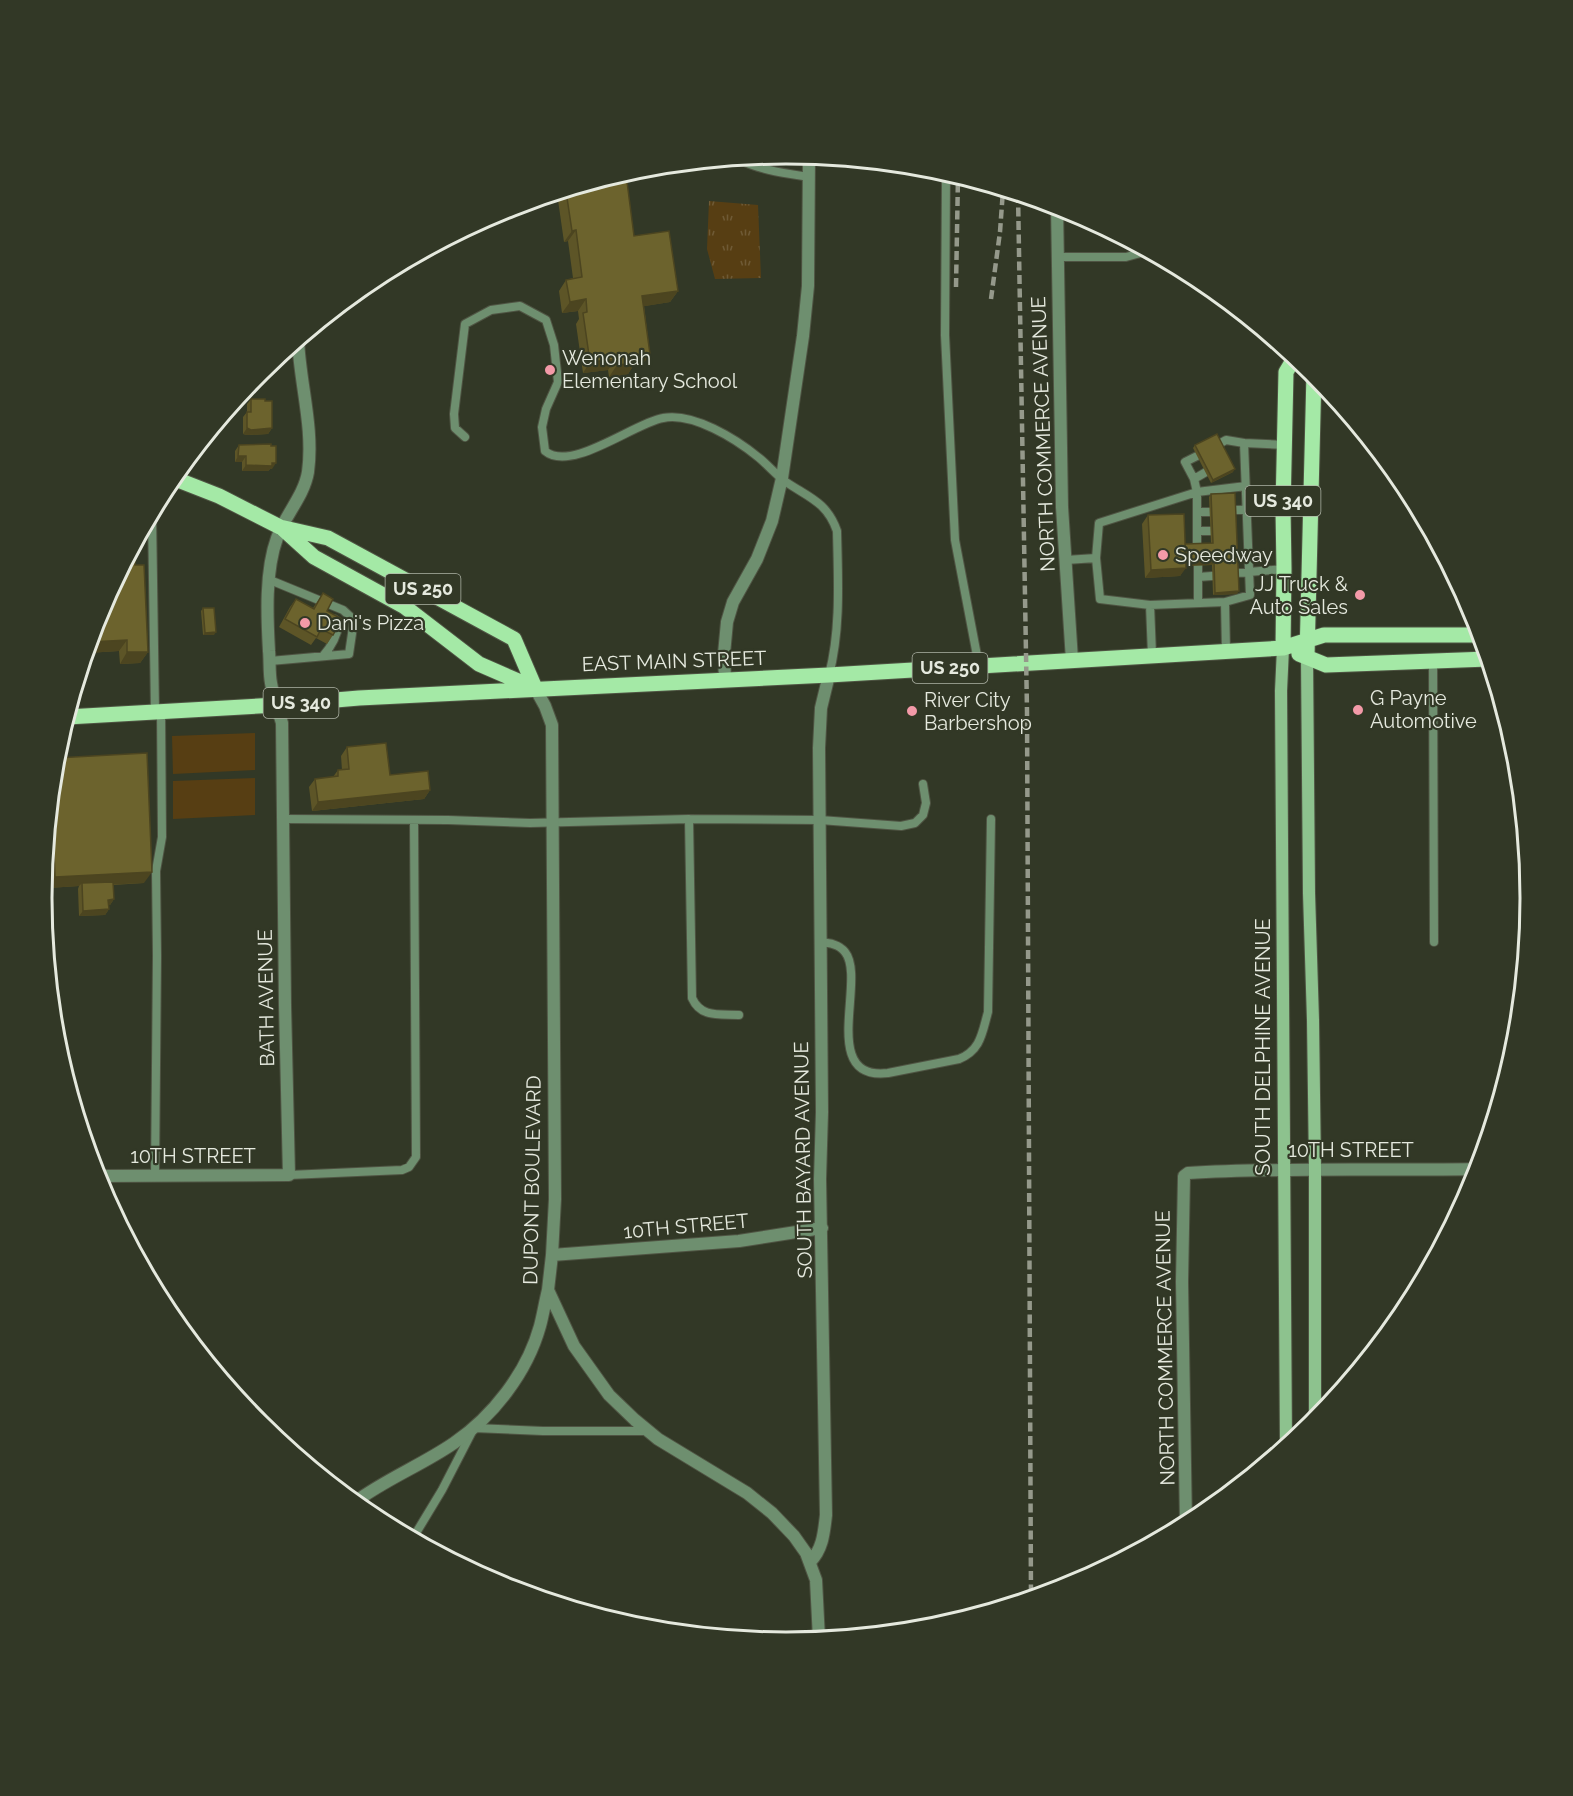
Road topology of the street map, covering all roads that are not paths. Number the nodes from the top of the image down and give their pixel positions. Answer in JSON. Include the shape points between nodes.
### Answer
{"nodes":[{"id":1,"x":751,"y":165,"type":"edge"},
{"id":2,"x":809,"y":165,"type":"edge"},
{"id":3,"x":809,"y":177,"type":"junction"},
{"id":4,"x":946,"y":182,"type":"edge"},
{"id":5,"x":1057,"y":216,"type":"edge"},
{"id":6,"x":1138,"y":254,"type":"edge"},
{"id":7,"x":1058,"y":257,"type":"junction"},
{"id":8,"x":299,"y":349,"type":"edge"},
{"id":9,"x":1290,"y":364,"type":"edge"},
{"id":10,"x":1314,"y":387,"type":"edge"},
{"id":11,"x":465,"y":437,"type":"dead end"},
{"id":12,"x":1244,"y":443,"type":"junction"},
{"id":13,"x":1219,"y":444,"type":"edge"},
{"id":14,"x":1284,"y":445,"type":"junction"},
{"id":15,"x":1197,"y":456,"type":"edge"},
{"id":16,"x":1206,"y":472,"type":"edge"},
{"id":17,"x":782,"y":478,"type":"junction"},
{"id":18,"x":1194,"y":479,"type":"junction"},
{"id":19,"x":182,"y":482,"type":"edge"},
{"id":20,"x":1246,"y":486,"type":"junction"},
{"id":21,"x":1197,"y":492,"type":"junction"},
{"id":22,"x":1283,"y":508,"type":"junction"},
{"id":23,"x":1234,"y":510,"type":"edge"},
{"id":24,"x":1246,"y":510,"type":"junction"},
{"id":25,"x":1197,"y":512,"type":"junction"},
{"id":26,"x":1210,"y":512,"type":"edge"},
{"id":27,"x":280,"y":527,"type":"junction"},
{"id":28,"x":152,"y":529,"type":"edge"},
{"id":29,"x":1198,"y":531,"type":"junction"},
{"id":30,"x":1211,"y":531,"type":"edge"},
{"id":31,"x":1235,"y":531,"type":"edge"},
{"id":32,"x":1248,"y":531,"type":"junction"},
{"id":33,"x":1197,"y":546,"type":"edge"},
{"id":34,"x":1249,"y":550,"type":"junction"},
{"id":35,"x":1236,"y":552,"type":"edge"},
{"id":36,"x":1096,"y":558,"type":"junction"},
{"id":37,"x":1066,"y":560,"type":"junction"},
{"id":38,"x":1198,"y":565,"type":"edge"},
{"id":39,"x":1284,"y":569,"type":"junction"},
{"id":40,"x":1250,"y":572,"type":"junction"},
{"id":41,"x":1237,"y":573,"type":"edge"},
{"id":42,"x":1212,"y":576,"type":"edge"},
{"id":43,"x":1198,"y":577,"type":"junction"},
{"id":44,"x":270,"y":580,"type":"junction"},
{"id":45,"x":294,"y":590,"type":"junction"},
{"id":46,"x":1225,"y":602,"type":"junction"},
{"id":47,"x":1198,"y":603,"type":"junction"},
{"id":48,"x":1149,"y":605,"type":"junction"},
{"id":49,"x":307,"y":606,"type":"edge"},
{"id":50,"x":324,"y":614,"type":"edge"},
{"id":51,"x":1471,"y":634,"type":"edge"},
{"id":52,"x":1282,"y":648,"type":"junction"},
{"id":53,"x":1307,"y":649,"type":"junction"},
{"id":54,"x":1226,"y":651,"type":"junction"},
{"id":55,"x":1152,"y":655,"type":"junction"},
{"id":56,"x":323,"y":656,"type":"junction"},
{"id":57,"x":1481,"y":659,"type":"edge"},
{"id":58,"x":1072,"y":660,"type":"junction"},
{"id":59,"x":270,"y":661,"type":"junction"},
{"id":60,"x":1433,"y":661,"type":"junction"},
{"id":61,"x":979,"y":666,"type":"junction"},
{"id":62,"x":829,"y":675,"type":"junction"},
{"id":63,"x":725,"y":680,"type":"junction"},
{"id":64,"x":535,"y":688,"type":"junction"},
{"id":65,"x":277,"y":705,"type":"junction"},
{"id":66,"x":158,"y":711,"type":"junction"},
{"id":67,"x":76,"y":716,"type":"edge"},
{"id":68,"x":923,"y":784,"type":"dead end"},
{"id":69,"x":284,"y":819,"type":"junction"},
{"id":70,"x":689,"y":819,"type":"junction"},
{"id":71,"x":991,"y":819,"type":"dead end"},
{"id":72,"x":414,"y":820,"type":"junction"},
{"id":73,"x":820,"y":820,"type":"junction"},
{"id":74,"x":552,"y":821,"type":"junction"},
{"id":75,"x":820,"y":942,"type":"junction"},
{"id":76,"x":1434,"y":942,"type":"dead end"},
{"id":77,"x":739,"y":1015,"type":"dead end"},
{"id":78,"x":1315,"y":1169,"type":"junction"},
{"id":79,"x":1469,"y":1169,"type":"edge"},
{"id":80,"x":1283,"y":1170,"type":"junction"},
{"id":81,"x":1188,"y":1173,"type":"joint"},
{"id":82,"x":289,"y":1175,"type":"junction"},
{"id":83,"x":107,"y":1176,"type":"edge"},
{"id":84,"x":155,"y":1176,"type":"junction"},
{"id":85,"x":822,"y":1228,"type":"junction"},
{"id":86,"x":552,"y":1256,"type":"junction"},
{"id":87,"x":548,"y":1290,"type":"junction"},
{"id":88,"x":1315,"y":1407,"type":"edge"},
{"id":89,"x":474,"y":1428,"type":"junction"},
{"id":90,"x":648,"y":1431,"type":"junction"},
{"id":91,"x":1286,"y":1435,"type":"edge"},
{"id":92,"x":363,"y":1496,"type":"edge"},
{"id":93,"x":1186,"y":1513,"type":"edge"},
{"id":94,"x":416,"y":1532,"type":"edge"},
{"id":95,"x":810,"y":1562,"type":"junction"},
{"id":96,"x":819,"y":1631,"type":"edge"}],
"edges":[{"from":1,"to":3,"type":"lane"},
{"from":2,"to":3,"type":"street"},
{"from":3,"to":17,"type":"street","via":[[808,286]]},
{"from":4,"to":61,"type":"lane","via":[[945,335],[954,529]]},
{"from":5,"to":7,"type":"street","name":"NORTH COMMERCE AVENUE"},
{"from":6,"to":7,"type":"lane"},
{"from":7,"to":37,"type":"street","name":"NORTH COMMERCE AVENUE"},
{"from":8,"to":27,"type":"street","name":"BATH AVENUE","via":[[310,458],[301,492]]},
{"from":9,"to":14,"type":"main road","number":"US 340","via":[[1286,372]]},
{"from":10,"to":53,"type":"main road","number":"US 340"},
{"from":11,"to":17,"type":"lane","via":[[455,428],[454,414],[465,324],[491,310],[520,306],[546,320],[554,345],[558,381],[542,427],[545,451],[551,456],[560,458],[597,448],[656,420],[682,417],[731,439]]},
{"from":12,"to":13,"type":"lane","via":[[1226,440]]},
{"from":12,"to":14,"type":"lane"},
{"from":12,"to":20,"type":"lane","via":[[1240,457]]},
{"from":14,"to":22,"type":"main road","number":"US 340"},
{"from":15,"to":18,"type":"lane","via":[[1185,462]]},
{"from":16,"to":18,"type":"lane"},
{"from":17,"to":62,"type":"lane","via":[[826,509],[837,531],[836,650]]},
{"from":17,"to":63,"type":"street","via":[[772,521],[727,622]]},
{"from":18,"to":21,"type":"lane"},
{"from":19,"to":27,"type":"main road","number":"US 250"},
{"from":20,"to":21,"type":"lane"},
{"from":20,"to":24,"type":"lane"},
{"from":21,"to":25,"type":"lane"},
{"from":21,"to":36,"type":"lane","via":[[1099,523]]},
{"from":22,"to":24,"type":"lane"},
{"from":22,"to":39,"type":"main road","number":"US 340"},
{"from":23,"to":24,"type":"lane"},
{"from":24,"to":32,"type":"lane"},
{"from":25,"to":26,"type":"lane"},
{"from":25,"to":29,"type":"lane"},
{"from":27,"to":44,"type":"street","name":"BATH AVENUE"},
{"from":27,"to":64,"type":"main road","number":"US 250","via":[[314,557],[405,607],[479,664]]},
{"from":27,"to":64,"type":"main road","number":"US 250","via":[[328,538],[514,639]]},
{"from":28,"to":66,"type":"lane"},
{"from":29,"to":30,"type":"lane"},
{"from":29,"to":33,"type":"lane"},
{"from":31,"to":32,"type":"lane"},
{"from":32,"to":34,"type":"lane"},
{"from":34,"to":35,"type":"lane"},
{"from":34,"to":40,"type":"lane"},
{"from":36,"to":37,"type":"lane"},
{"from":36,"to":48,"type":"lane","via":[[1101,599]]},
{"from":37,"to":58,"type":"street","name":"NORTH COMMERCE AVENUE"},
{"from":38,"to":43,"type":"lane"},
{"from":39,"to":40,"type":"lane"},
{"from":39,"to":52,"type":"main road","number":"US 340"},
{"from":40,"to":41,"type":"lane"},
{"from":40,"to":46,"type":"lane","via":[[1250,595]]},
{"from":42,"to":43,"type":"lane"},
{"from":43,"to":47,"type":"lane"},
{"from":44,"to":45,"type":"lane"},
{"from":44,"to":59,"type":"street","name":"BATH AVENUE"},
{"from":45,"to":49,"type":"lane","via":[[300,603]]},
{"from":45,"to":56,"type":"lane","via":[[343,610],[354,621],[350,654]]},
{"from":46,"to":47,"type":"lane"},
{"from":46,"to":54,"type":"lane"},
{"from":47,"to":48,"type":"lane"},
{"from":48,"to":55,"type":"lane"},
{"from":50,"to":56,"type":"lane","via":[[339,622],[333,645]]},
{"from":51,"to":53,"type":"main road","via":[[1324,635]]},
{"from":52,"to":53,"type":"main road","name":"EAST MAIN STREET","number":"US 250"},
{"from":52,"to":54,"type":"main road","name":"EAST MAIN STREET","number":"US 250"},
{"from":52,"to":80,"type":"main road","name":"SOUTH DELPHINE AVENUE"},
{"from":53,"to":60,"type":"main road","name":"EAST MAIN STREET","number":"US 250","via":[[1326,665]]},
{"from":53,"to":78,"type":"main road"},
{"from":54,"to":55,"type":"main road","name":"EAST MAIN STREET","number":"US 250"},
{"from":55,"to":58,"type":"main road","name":"EAST MAIN STREET","number":"US 250"},
{"from":56,"to":59,"type":"lane"},
{"from":57,"to":60,"type":"main road","name":"EAST MAIN STREET","number":"US 250"},
{"from":58,"to":61,"type":"main road","name":"EAST MAIN STREET","number":"US 250"},
{"from":59,"to":65,"type":"street","name":"BATH AVENUE"},
{"from":60,"to":76,"type":"lane"},
{"from":61,"to":62,"type":"main road","name":"EAST MAIN STREET","number":"US 250"},
{"from":62,"to":63,"type":"main road","name":"EAST MAIN STREET","number":"US 250"},
{"from":62,"to":73,"type":"street","name":"SOUTH BAYARD AVENUE","via":[[821,708]]},
{"from":63,"to":64,"type":"main road","name":"EAST MAIN STREET","number":"US 250"},
{"from":64,"to":65,"type":"main road","name":"EAST MAIN STREET","number":"US 340"},
{"from":64,"to":74,"type":"street","name":"DUPONT BOULEVARD","via":[[552,726]]},
{"from":65,"to":66,"type":"main road","name":"EAST MAIN STREET","number":"US 340"},
{"from":65,"to":69,"type":"street","name":"BATH AVENUE","via":[[282,723]]},
{"from":66,"to":67,"type":"main road","name":"EAST MAIN STREET","number":"US 340"},
{"from":66,"to":84,"type":"lane","via":[[162,837],[156,871]]},
{"from":68,"to":73,"type":"lane","via":[[925,810],[915,823],[901,826]]},
{"from":69,"to":72,"type":"lane"},
{"from":69,"to":82,"type":"street","name":"BATH AVENUE"},
{"from":70,"to":73,"type":"lane"},
{"from":70,"to":74,"type":"lane"},
{"from":70,"to":77,"type":"lane","via":[[692,998],[702,1011]]},
{"from":71,"to":75,"type":"lane","via":[[988,1012],[981,1040],[969,1054],[876,1075],[862,1069],[851,1056],[848,957],[836,945]]},
{"from":72,"to":74,"type":"lane"},
{"from":72,"to":82,"type":"lane","via":[[417,1156],[402,1170]]},
{"from":73,"to":75,"type":"street","name":"SOUTH BAYARD AVENUE"},
{"from":74,"to":86,"type":"street","name":"DUPONT BOULEVARD"},
{"from":75,"to":85,"type":"street","name":"SOUTH BAYARD AVENUE"},
{"from":78,"to":79,"type":"street","name":"10TH STREET"},
{"from":78,"to":80,"type":"street","name":"10TH STREET"},
{"from":78,"to":88,"type":"main road"},
{"from":80,"to":81,"type":"street","name":"10TH STREET"},
{"from":80,"to":91,"type":"main road","name":"SOUTH DELPHINE AVENUE"},
{"from":81,"to":93,"type":"street","name":"NORTH COMMERCE AVENUE","via":[[1182,1182]]},
{"from":82,"to":84,"type":"street","name":"10TH STREET"},
{"from":83,"to":84,"type":"street","name":"10TH STREET"},
{"from":85,"to":86,"type":"street","name":"10TH STREET","via":[[740,1242]]},
{"from":85,"to":95,"type":"street","name":"SOUTH BAYARD AVENUE","via":[[826,1515],[824,1538]]},
{"from":86,"to":87,"type":"street","name":"DUPONT BOULEVARD"},
{"from":87,"to":89,"type":"street","via":[[531,1351],[507,1391]]},
{"from":87,"to":90,"type":"street","name":"DUPONT BOULEVARD","via":[[591,1372],[609,1395]]},
{"from":89,"to":90,"type":"lane"},
{"from":89,"to":92,"type":"street"},
{"from":89,"to":94,"type":"lane"},
{"from":90,"to":95,"type":"street","name":"DUPONT BOULEVARD","via":[[755,1499],[794,1536]]},
{"from":95,"to":96,"type":"street","via":[[816,1580]]}]}
